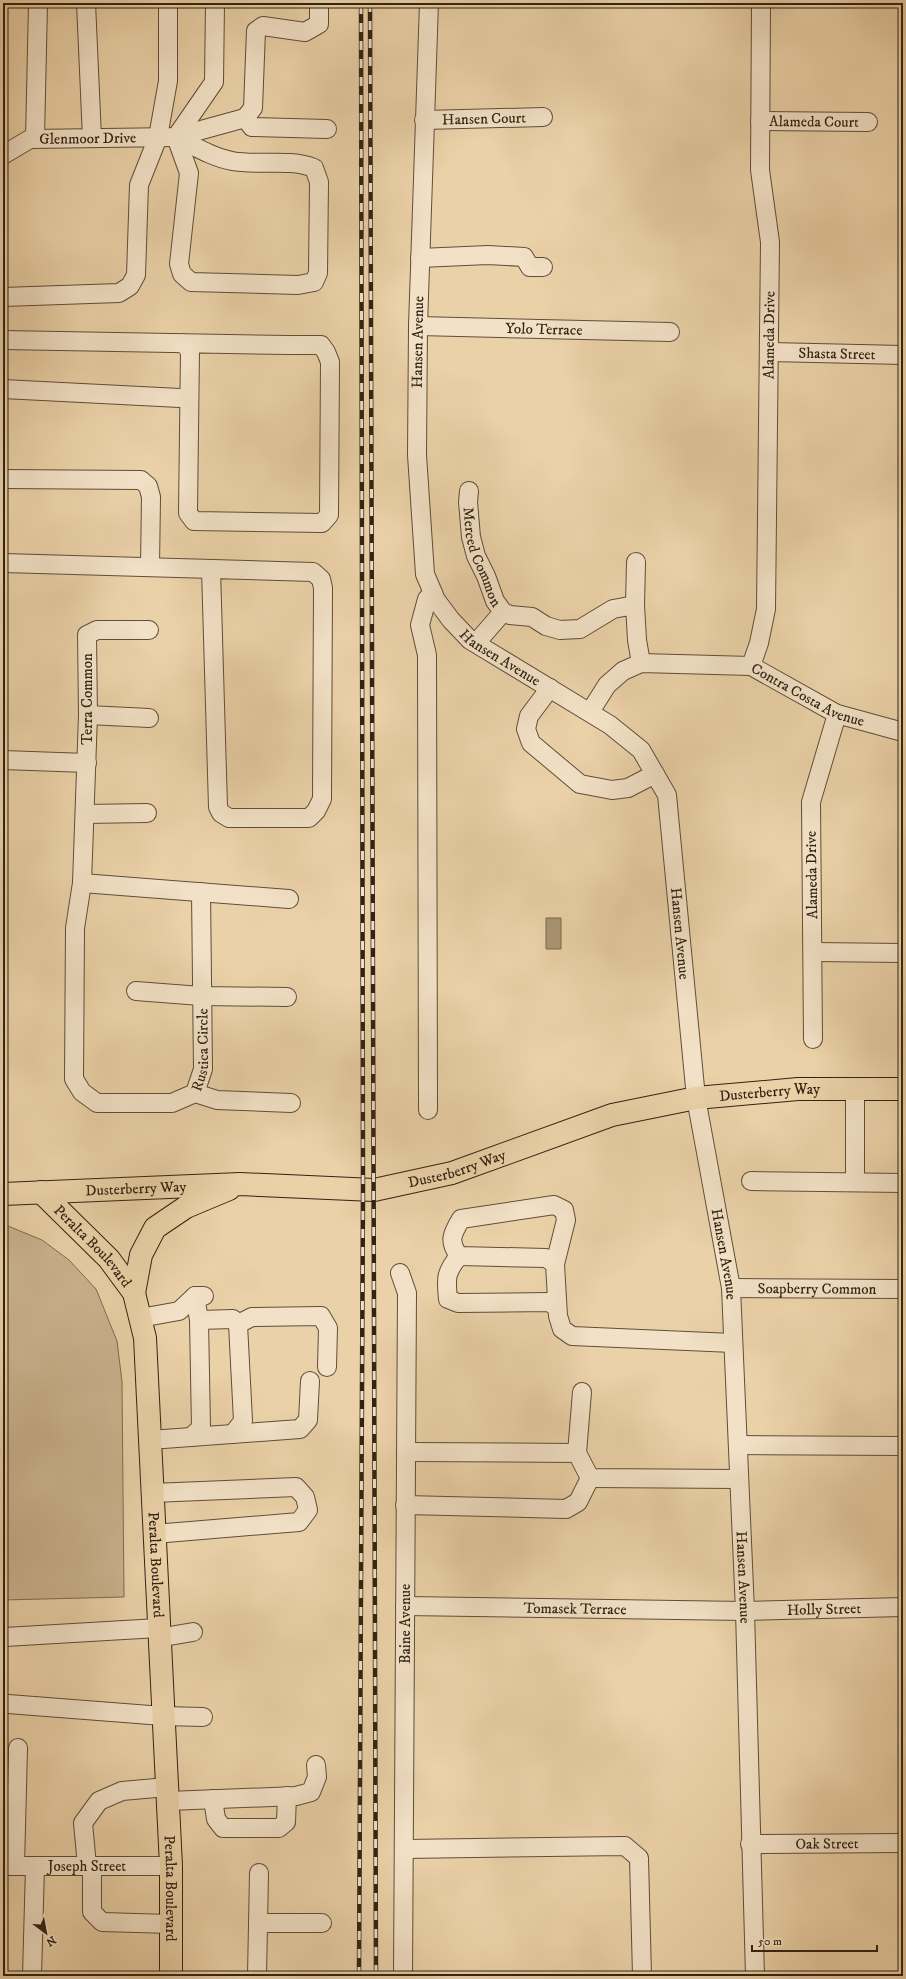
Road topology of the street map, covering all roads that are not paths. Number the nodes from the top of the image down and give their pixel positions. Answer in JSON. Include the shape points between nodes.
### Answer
{"nodes":[{"id":1,"x":38,"y":3,"type":"edge"},
{"id":2,"x":86,"y":3,"type":"edge"},
{"id":3,"x":168,"y":3,"type":"edge"},
{"id":4,"x":215,"y":3,"type":"edge"},
{"id":5,"x":319,"y":3,"type":"edge"},
{"id":6,"x":429,"y":3,"type":"edge"},
{"id":7,"x":761,"y":3,"type":"edge"},
{"id":8,"x":543,"y":117,"type":"dead end"},
{"id":9,"x":246,"y":118,"type":"junction"},
{"id":10,"x":424,"y":120,"type":"junction"},
{"id":11,"x":760,"y":121,"type":"junction"},
{"id":12,"x":868,"y":122,"type":"dead end"},
{"id":13,"x":327,"y":129,"type":"dead end"},
{"id":14,"x":158,"y":137,"type":"junction"},
{"id":15,"x":176,"y":137,"type":"junction"},
{"id":16,"x":92,"y":138,"type":"junction"},
{"id":17,"x":35,"y":139,"type":"junction"},
{"id":18,"x":3,"y":155,"type":"edge"},
{"id":19,"x":420,"y":258,"type":"junction"},
{"id":20,"x":543,"y":268,"type":"dead end"},
{"id":21,"x":3,"y":297,"type":"edge"},
{"id":22,"x":418,"y":326,"type":"junction"},
{"id":23,"x":670,"y":332,"type":"dead end"},
{"id":24,"x":3,"y":340,"type":"edge"},
{"id":25,"x":183,"y":343,"type":"junction"},
{"id":26,"x":770,"y":352,"type":"junction"},
{"id":27,"x":903,"y":355,"type":"edge"},
{"id":28,"x":3,"y":390,"type":"edge"},
{"id":29,"x":180,"y":398,"type":"dead end"},
{"id":30,"x":3,"y":479,"type":"edge"},
{"id":31,"x":469,"y":491,"type":"dead end"},
{"id":32,"x":636,"y":562,"type":"dead end"},
{"id":33,"x":3,"y":563,"type":"edge"},
{"id":34,"x":150,"y":567,"type":"junction"},
{"id":35,"x":211,"y":569,"type":"junction"},
{"id":36,"x":433,"y":593,"type":"junction"},
{"id":37,"x":635,"y":605,"type":"junction"},
{"id":38,"x":503,"y":612,"type":"junction"},
{"id":39,"x":149,"y":630,"type":"dead end"},
{"id":40,"x":476,"y":643,"type":"junction"},
{"id":41,"x":641,"y":663,"type":"junction"},
{"id":42,"x":751,"y":666,"type":"junction"},
{"id":43,"x":550,"y":688,"type":"junction"},
{"id":44,"x":590,"y":712,"type":"junction"},
{"id":45,"x":836,"y":714,"type":"junction"},
{"id":46,"x":88,"y":715,"type":"junction"},
{"id":47,"x":149,"y":718,"type":"dead end"},
{"id":48,"x":903,"y":732,"type":"edge"},
{"id":49,"x":3,"y":760,"type":"edge"},
{"id":50,"x":87,"y":763,"type":"junction"},
{"id":51,"x":655,"y":774,"type":"junction"},
{"id":52,"x":85,"y":814,"type":"junction"},
{"id":53,"x":147,"y":814,"type":"dead end"},
{"id":54,"x":82,"y":883,"type":"junction"},
{"id":55,"x":201,"y":892,"type":"junction"},
{"id":56,"x":289,"y":899,"type":"dead end"},
{"id":57,"x":813,"y":952,"type":"junction"},
{"id":58,"x":903,"y":953,"type":"edge"},
{"id":59,"x":136,"y":991,"type":"dead end"},
{"id":60,"x":201,"y":996,"type":"junction"},
{"id":61,"x":287,"y":996,"type":"dead end"},
{"id":62,"x":813,"y":1039,"type":"dead end"},
{"id":63,"x":855,"y":1089,"type":"junction"},
{"id":64,"x":903,"y":1089,"type":"edge"},
{"id":65,"x":195,"y":1093,"type":"junction"},
{"id":66,"x":696,"y":1098,"type":"junction"},
{"id":67,"x":291,"y":1103,"type":"dead end"},
{"id":68,"x":428,"y":1110,"type":"dead end"},
{"id":69,"x":751,"y":1181,"type":"dead end"},
{"id":70,"x":855,"y":1181,"type":"junction"},
{"id":71,"x":903,"y":1183,"type":"edge"},
{"id":72,"x":240,"y":1184,"type":"junction"},
{"id":73,"x":41,"y":1192,"type":"junction"},
{"id":74,"x":3,"y":1194,"type":"edge"},
{"id":75,"x":459,"y":1256,"type":"junction"},
{"id":76,"x":555,"y":1264,"type":"junction"},
{"id":77,"x":400,"y":1274,"type":"dead end"},
{"id":78,"x":731,"y":1288,"type":"junction"},
{"id":79,"x":903,"y":1289,"type":"edge"},
{"id":80,"x":134,"y":1293,"type":"junction"},
{"id":81,"x":557,"y":1307,"type":"junction"},
{"id":82,"x":140,"y":1318,"type":"junction"},
{"id":83,"x":199,"y":1320,"type":"junction"},
{"id":84,"x":238,"y":1324,"type":"junction"},
{"id":85,"x":733,"y":1343,"type":"junction"},
{"id":86,"x":328,"y":1367,"type":"dead end"},
{"id":87,"x":310,"y":1381,"type":"dead end"},
{"id":88,"x":582,"y":1392,"type":"dead end"},
{"id":89,"x":233,"y":1434,"type":"junction"},
{"id":90,"x":191,"y":1437,"type":"junction"},
{"id":91,"x":150,"y":1440,"type":"junction"},
{"id":92,"x":738,"y":1445,"type":"junction"},
{"id":93,"x":903,"y":1446,"type":"edge"},
{"id":94,"x":406,"y":1452,"type":"junction"},
{"id":95,"x":577,"y":1453,"type":"junction"},
{"id":96,"x":590,"y":1478,"type":"junction"},
{"id":97,"x":739,"y":1479,"type":"junction"},
{"id":98,"x":152,"y":1492,"type":"junction"},
{"id":99,"x":406,"y":1505,"type":"junction"},
{"id":100,"x":154,"y":1534,"type":"junction"},
{"id":101,"x":405,"y":1606,"type":"junction"},
{"id":102,"x":903,"y":1607,"type":"edge"},
{"id":103,"x":745,"y":1611,"type":"junction"},
{"id":104,"x":193,"y":1632,"type":"dead end"},
{"id":105,"x":158,"y":1633,"type":"junction"},
{"id":106,"x":5,"y":1637,"type":"dead end"},
{"id":107,"x":8,"y":1704,"type":"dead end"},
{"id":108,"x":163,"y":1716,"type":"junction"},
{"id":109,"x":203,"y":1717,"type":"dead end"},
{"id":110,"x":18,"y":1748,"type":"dead end"},
{"id":111,"x":316,"y":1765,"type":"dead end"},
{"id":112,"x":167,"y":1794,"type":"junction"},
{"id":113,"x":287,"y":1796,"type":"junction"},
{"id":114,"x":213,"y":1799,"type":"junction"},
{"id":115,"x":903,"y":1843,"type":"edge"},
{"id":116,"x":750,"y":1844,"type":"junction"},
{"id":117,"x":404,"y":1849,"type":"junction"},
{"id":118,"x":9,"y":1866,"type":"edge"},
{"id":119,"x":35,"y":1866,"type":"junction"},
{"id":120,"x":89,"y":1866,"type":"junction"},
{"id":121,"x":171,"y":1866,"type":"junction"},
{"id":122,"x":259,"y":1873,"type":"dead end"},
{"id":123,"x":258,"y":1923,"type":"junction"},
{"id":124,"x":322,"y":1923,"type":"dead end"},
{"id":125,"x":170,"y":1924,"type":"junction"},
{"id":126,"x":32,"y":1976,"type":"edge"},
{"id":127,"x":171,"y":1976,"type":"edge"},
{"id":128,"x":257,"y":1976,"type":"edge"},
{"id":129,"x":403,"y":1976,"type":"edge"},
{"id":130,"x":642,"y":1976,"type":"edge"},
{"id":131,"x":755,"y":1976,"type":"edge"}],
"edges":[{"from":1,"to":17,"type":"street"},
{"from":2,"to":16,"type":"street"},
{"from":3,"to":14,"type":"street","via":[[168,81]]},
{"from":4,"to":15,"type":"street","via":[[214,82]]},
{"from":5,"to":9,"type":"street","via":[[319,24],[305,32],[263,26],[256,31],[253,108]]},
{"from":6,"to":10,"type":"street","name":"Hansen Avenue"},
{"from":7,"to":11,"type":"street","name":"Alameda Drive"},
{"from":8,"to":10,"type":"street","name":"Hansen Court"},
{"from":9,"to":13,"type":"street","via":[[252,127]]},
{"from":9,"to":15,"type":"street"},
{"from":10,"to":19,"type":"street","name":"Hansen Avenue"},
{"from":11,"to":12,"type":"street","name":"Alameda Court"},
{"from":11,"to":26,"type":"street","name":"Alameda Drive","via":[[760,170],[770,242]]},
{"from":14,"to":15,"type":"street","name":"Glenmoor Drive"},
{"from":14,"to":16,"type":"street","name":"Glenmoor Drive"},
{"from":14,"to":21,"type":"street","via":[[139,185],[136,275],[130,286],[119,293]]},
{"from":15,"to":15,"type":"street","via":[[215,157],[233,162],[301,163],[314,168],[319,182],[318,273],[314,282],[298,285],[191,282],[182,274],[179,264],[189,173]]},
{"from":16,"to":17,"type":"street","name":"Glenmoor Drive"},
{"from":17,"to":18,"type":"street","name":"Glenmoor Drive","via":[[30,139]]},
{"from":19,"to":20,"type":"street","via":[[524,256],[530,267]]},
{"from":19,"to":22,"type":"street","name":"Hansen Avenue"},
{"from":22,"to":23,"type":"street","name":"Yolo Terrace"},
{"from":22,"to":36,"type":"street","name":"Hansen Avenue","via":[[417,455],[425,574]]},
{"from":24,"to":25,"type":"street"},
{"from":25,"to":25,"type":"street","via":[[321,345],[330,362],[329,515],[322,523],[194,521],[188,513],[190,351]]},
{"from":26,"to":27,"type":"street","name":"Shasta Street"},
{"from":26,"to":42,"type":"street","name":"Alameda Drive","via":[[766,609]]},
{"from":28,"to":29,"type":"street"},
{"from":30,"to":34,"type":"street","via":[[141,480],[148,486],[151,497]]},
{"from":31,"to":38,"type":"street","name":"Merced Common","via":[[471,537],[476,556],[495,601]]},
{"from":32,"to":37,"type":"street"},
{"from":33,"to":34,"type":"street"},
{"from":34,"to":35,"type":"street"},
{"from":35,"to":35,"type":"street","via":[[312,572],[321,579],[322,800],[309,818],[229,818],[221,813],[218,806]]},
{"from":36,"to":40,"type":"street","name":"Hansen Avenue","via":[[451,620]]},
{"from":36,"to":68,"type":"street","via":[[427,599],[420,624],[427,655]]},
{"from":37,"to":38,"type":"street","name":"Merced Common","via":[[612,609],[580,628],[560,630],[546,626],[532,617]]},
{"from":37,"to":41,"type":"street"},
{"from":38,"to":40,"type":"street"},
{"from":39,"to":46,"type":"street","name":"Terra Common","via":[[97,630],[87,636]]},
{"from":40,"to":43,"type":"street","name":"Hansen Avenue"},
{"from":41,"to":42,"type":"street","name":"Contra Costa Avenue"},
{"from":41,"to":44,"type":"street","name":"Contra Costa Avenue","via":[[623,671],[607,685]]},
{"from":42,"to":45,"type":"street","name":"Contra Costa Avenue"},
{"from":43,"to":44,"type":"street","name":"Hansen Avenue"},
{"from":43,"to":51,"type":"street","via":[[529,716],[526,729],[531,743],[580,784],[612,790],[628,788]]},
{"from":44,"to":51,"type":"street","name":"Hansen Avenue","via":[[641,750]]},
{"from":45,"to":48,"type":"street","name":"Contra Costa Avenue"},
{"from":45,"to":57,"type":"street","name":"Alameda Drive","via":[[811,802]]},
{"from":46,"to":47,"type":"street"},
{"from":46,"to":50,"type":"street","name":"Terra Common"},
{"from":49,"to":50,"type":"street"},
{"from":50,"to":52,"type":"street","name":"Rustica Circle"},
{"from":51,"to":66,"type":"street","name":"Hansen Avenue","via":[[667,795]]},
{"from":52,"to":53,"type":"street"},
{"from":52,"to":54,"type":"street","name":"Rustica Circle"},
{"from":54,"to":55,"type":"street"},
{"from":54,"to":65,"type":"street","name":"Rustica Circle","via":[[75,928],[74,1079],[82,1092],[97,1103],[172,1103]]},
{"from":55,"to":56,"type":"street"},
{"from":55,"to":60,"type":"street","name":"Rustica Circle"},
{"from":57,"to":58,"type":"street"},
{"from":57,"to":62,"type":"street","name":"Alameda Drive"},
{"from":59,"to":60,"type":"street"},
{"from":60,"to":61,"type":"street"},
{"from":60,"to":65,"type":"street","name":"Rustica Circle","via":[[203,1069]]},
{"from":63,"to":64,"type":"main road","name":"Dusterberry Way"},
{"from":63,"to":66,"type":"main road","name":"Dusterberry Way","via":[[798,1089]]},
{"from":63,"to":70,"type":"street"},
{"from":65,"to":67,"type":"street","via":[[217,1100]]},
{"from":66,"to":72,"type":"main road","name":"Dusterberry Way","via":[[612,1115],[452,1173],[374,1190]]},
{"from":66,"to":78,"type":"street","name":"Hansen Avenue"},
{"from":69,"to":70,"type":"street"},
{"from":70,"to":71,"type":"street"},
{"from":72,"to":73,"type":"main road","name":"Dusterberry Way"},
{"from":72,"to":80,"type":"main road","via":[[186,1207],[155,1228],[140,1256]]},
{"from":73,"to":74,"type":"main road","name":"Dusterberry Way"},
{"from":73,"to":80,"type":"main road","name":"Peralta Boulevard","via":[[110,1258]]},
{"from":75,"to":76,"type":"street","via":[[546,1258]]},
{"from":75,"to":76,"type":"street","via":[[453,1248],[452,1234],[461,1219],[554,1205],[564,1210],[566,1220]]},
{"from":75,"to":81,"type":"street","via":[[446,1278],[448,1300],[458,1303],[549,1302]]},
{"from":76,"to":81,"type":"street"},
{"from":77,"to":94,"type":"street","name":"Baine Avenue","via":[[407,1293]]},
{"from":78,"to":79,"type":"street","name":"Soapberry Common"},
{"from":78,"to":85,"type":"street","name":"Hansen Avenue"},
{"from":80,"to":82,"type":"main road","name":"Peralta Boulevard"},
{"from":81,"to":85,"type":"street","via":[[562,1329],[572,1336]]},
{"from":82,"to":83,"type":"street","via":[[179,1311],[200,1296]]},
{"from":82,"to":91,"type":"main road","name":"Peralta Boulevard","via":[[145,1338]]},
{"from":83,"to":84,"type":"street","via":[[233,1320]]},
{"from":83,"to":90,"type":"street","via":[[201,1428]]},
{"from":84,"to":86,"type":"street","via":[[252,1317],[321,1316],[328,1328]]},
{"from":84,"to":89,"type":"street","via":[[243,1421]]},
{"from":85,"to":92,"type":"street","name":"Hansen Avenue"},
{"from":87,"to":89,"type":"street","via":[[308,1420],[300,1429]]},
{"from":88,"to":95,"type":"street"},
{"from":89,"to":90,"type":"street"},
{"from":90,"to":91,"type":"street"},
{"from":91,"to":98,"type":"main road","name":"Peralta Boulevard"},
{"from":92,"to":93,"type":"street"},
{"from":92,"to":97,"type":"street","name":"Hansen Avenue"},
{"from":94,"to":95,"type":"street"},
{"from":94,"to":99,"type":"street","name":"Baine Avenue"},
{"from":95,"to":96,"type":"street"},
{"from":96,"to":97,"type":"street"},
{"from":96,"to":99,"type":"street","via":[[578,1502],[566,1509]]},
{"from":97,"to":103,"type":"street","name":"Hansen Avenue"},
{"from":98,"to":100,"type":"main road","name":"Peralta Boulevard"},
{"from":98,"to":100,"type":"street","via":[[296,1487],[305,1497],[308,1510],[299,1522]]},
{"from":99,"to":101,"type":"street","name":"Baine Avenue"},
{"from":100,"to":105,"type":"main road","name":"Peralta Boulevard"},
{"from":101,"to":103,"type":"street","name":"Tomasek Terrace"},
{"from":101,"to":117,"type":"street","name":"Baine Avenue"},
{"from":102,"to":103,"type":"street","name":"Holly Street"},
{"from":103,"to":116,"type":"street","name":"Hansen Avenue"},
{"from":104,"to":105,"type":"street"},
{"from":105,"to":106,"type":"street"},
{"from":105,"to":108,"type":"main road","name":"Peralta Boulevard"},
{"from":107,"to":108,"type":"street"},
{"from":108,"to":109,"type":"street"},
{"from":108,"to":112,"type":"main road","name":"Peralta Boulevard"},
{"from":110,"to":118,"type":"street"},
{"from":111,"to":113,"type":"street","via":[[317,1776],[311,1792]]},
{"from":112,"to":114,"type":"street"},
{"from":112,"to":120,"type":"street","via":[[122,1791],[99,1801],[83,1823]]},
{"from":112,"to":121,"type":"main road","name":"Peralta Boulevard"},
{"from":113,"to":114,"type":"street"},
{"from":113,"to":114,"type":"street","via":[[286,1822],[279,1828],[223,1828],[216,1819]]},
{"from":115,"to":116,"type":"street","name":"Oak Street"},
{"from":116,"to":131,"type":"street","name":"Hansen Avenue"},
{"from":117,"to":129,"type":"street","name":"Baine Avenue"},
{"from":117,"to":130,"type":"street","via":[[625,1846],[639,1858]]},
{"from":118,"to":119,"type":"street","name":"Joseph Street"},
{"from":119,"to":120,"type":"street","name":"Joseph Street"},
{"from":119,"to":126,"type":"street"},
{"from":120,"to":121,"type":"street","name":"Joseph Street"},
{"from":120,"to":125,"type":"street","via":[[92,1912],[102,1922]]},
{"from":121,"to":125,"type":"main road","name":"Peralta Boulevard"},
{"from":122,"to":123,"type":"street"},
{"from":123,"to":124,"type":"street"},
{"from":123,"to":128,"type":"street"},
{"from":125,"to":127,"type":"main road","name":"Peralta Boulevard"}]}
